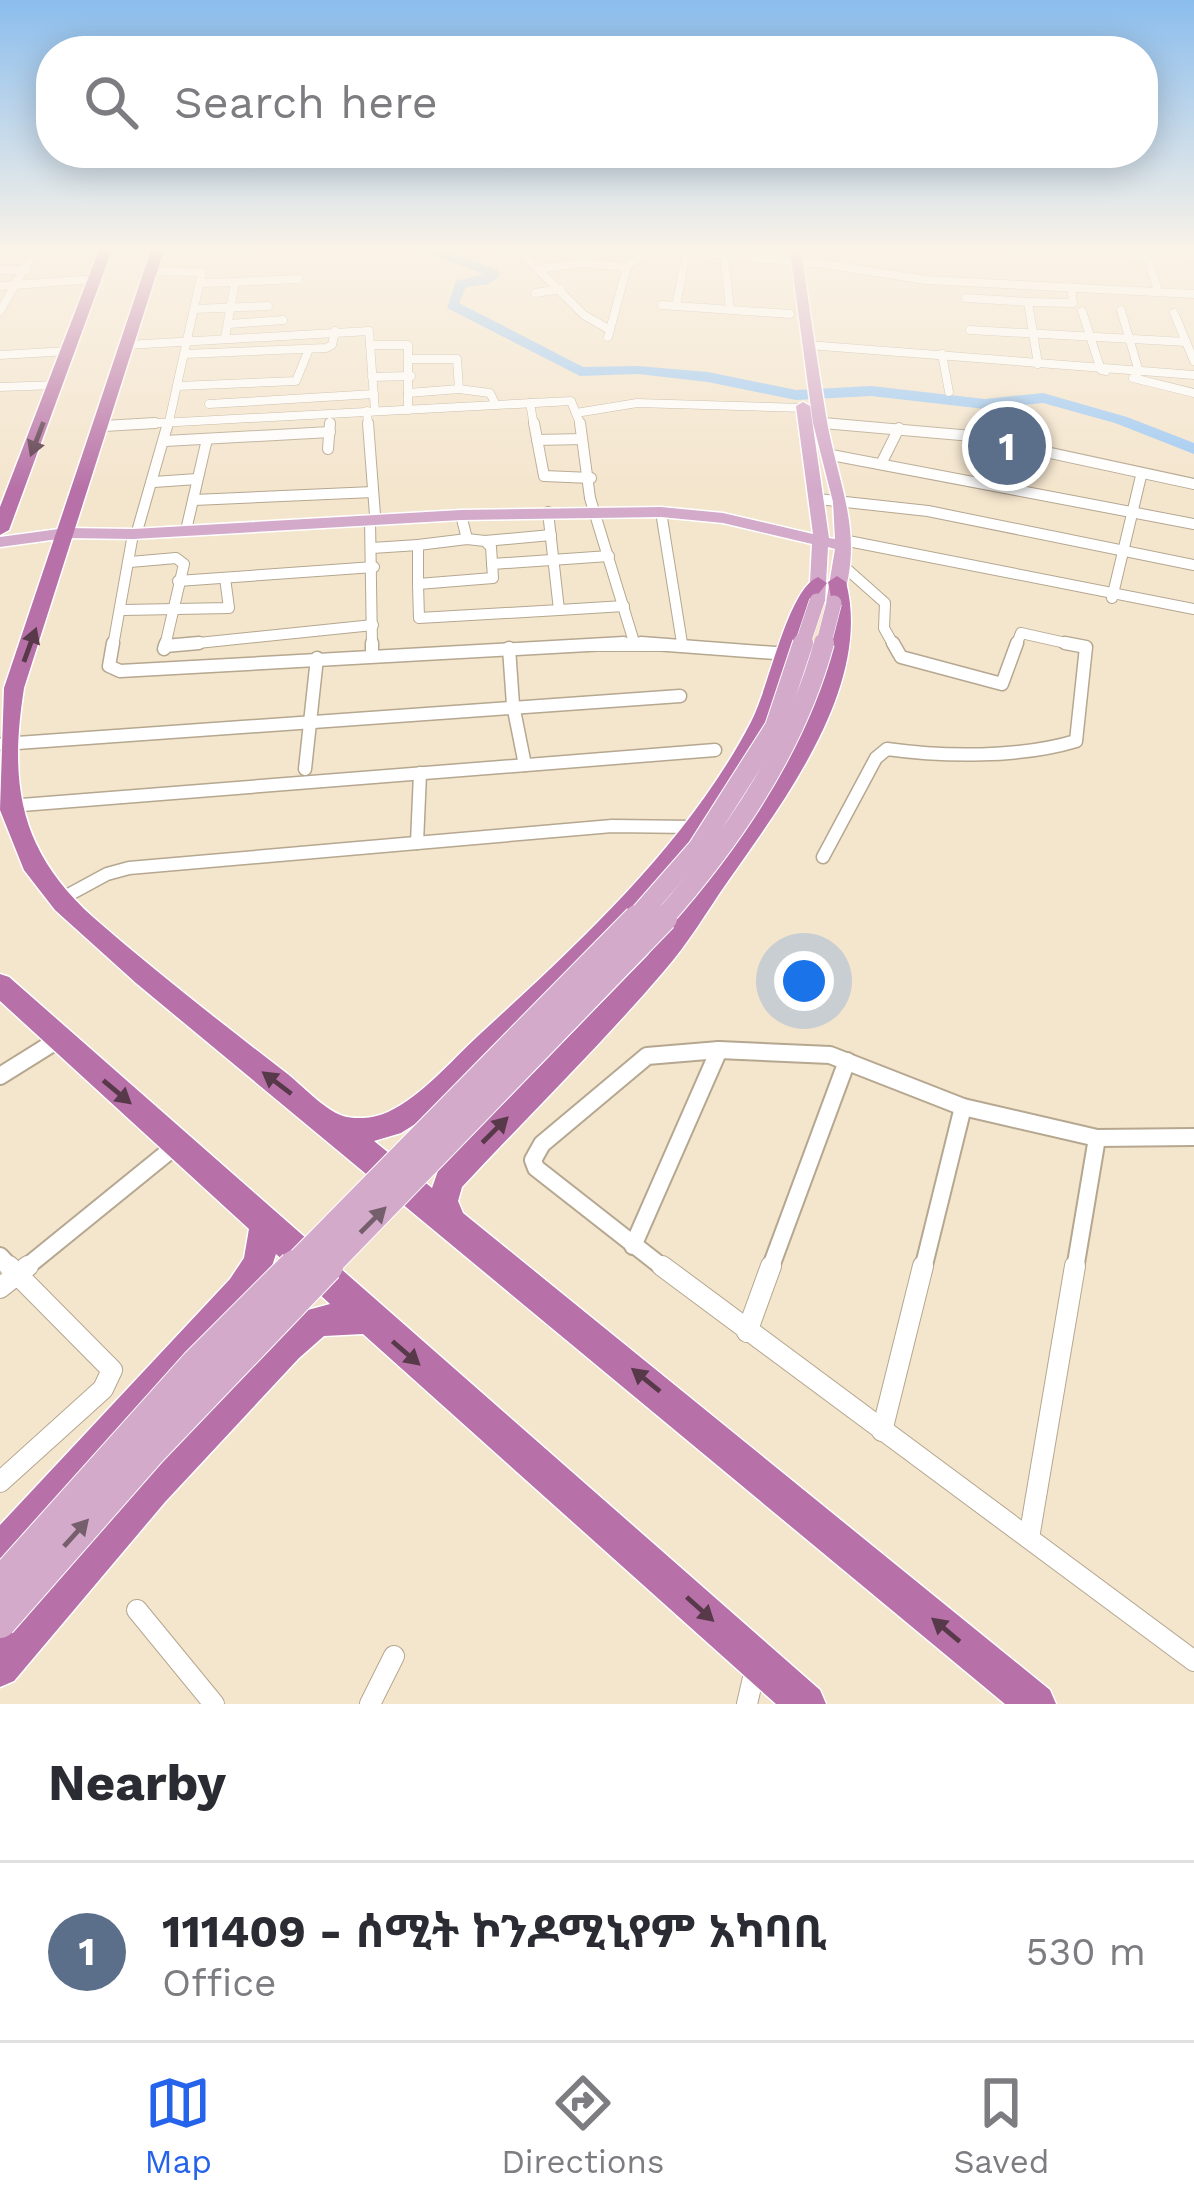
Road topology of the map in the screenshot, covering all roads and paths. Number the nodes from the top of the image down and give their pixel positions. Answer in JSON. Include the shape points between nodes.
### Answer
{"nodes":[{"id":1,"x":76,"y":330,"type":"edge"},
{"id":2,"x":132,"y":330,"type":"edge"},
{"id":3,"x":190,"y":330,"type":"edge"},
{"id":4,"x":227,"y":330,"type":"edge"},
{"id":5,"x":793,"y":330,"type":"edge"},
{"id":6,"x":805,"y":330,"type":"edge"},
{"id":7,"x":970,"y":330,"type":"dead end"},
{"id":8,"x":1030,"y":330,"type":"edge"},
{"id":9,"x":1088,"y":330,"type":"edge"},
{"id":10,"x":1127,"y":330,"type":"edge"},
{"id":11,"x":1181,"y":330,"type":"edge"},
{"id":12,"x":335,"y":331,"type":"junction"},
{"id":13,"x":1030,"y":334,"type":"junction"},
{"id":14,"x":1090,"y":337,"type":"junction"},
{"id":15,"x":225,"y":338,"type":"junction"},
{"id":16,"x":1130,"y":339,"type":"junction"},
{"id":17,"x":188,"y":340,"type":"junction"},
{"id":18,"x":1186,"y":342,"type":"junction"},
{"id":19,"x":127,"y":345,"type":"junction"},
{"id":20,"x":370,"y":345,"type":"junction"},
{"id":21,"x":808,"y":345,"type":"junction"},
{"id":22,"x":310,"y":349,"type":"junction"},
{"id":23,"x":68,"y":351,"type":"junction"},
{"id":24,"x":224,"y":352,"type":"junction"},
{"id":25,"x":185,"y":354,"type":"junction"},
{"id":26,"x":942,"y":354,"type":"junction"},
{"id":27,"x":0,"y":356,"type":"edge"},
{"id":28,"x":409,"y":359,"type":"junction"},
{"id":29,"x":1194,"y":361,"type":"edge"},
{"id":30,"x":1038,"y":364,"type":"junction"},
{"id":31,"x":1101,"y":370,"type":"junction"},
{"id":32,"x":1139,"y":372,"type":"junction"},
{"id":33,"x":1194,"y":375,"type":"edge"},
{"id":34,"x":411,"y":376,"type":"junction"},
{"id":35,"x":372,"y":377,"type":"junction"},
{"id":36,"x":282,"y":382,"type":"junction"},
{"id":37,"x":214,"y":384,"type":"junction"},
{"id":38,"x":57,"y":385,"type":"junction"},
{"id":39,"x":178,"y":386,"type":"junction"},
{"id":40,"x":0,"y":387,"type":"edge"},
{"id":41,"x":459,"y":389,"type":"junction"},
{"id":42,"x":949,"y":392,"type":"dead end"},
{"id":43,"x":408,"y":393,"type":"junction"},
{"id":44,"x":1194,"y":393,"type":"edge"},
{"id":45,"x":374,"y":394,"type":"junction"},
{"id":46,"x":808,"y":396,"type":"junction"},
{"id":47,"x":289,"y":399,"type":"junction"},
{"id":48,"x":530,"y":403,"type":"junction"},
{"id":49,"x":208,"y":404,"type":"junction"},
{"id":50,"x":496,"y":405,"type":"junction"},
{"id":51,"x":408,"y":410,"type":"junction"},
{"id":52,"x":371,"y":411,"type":"junction"},
{"id":53,"x":331,"y":412,"type":"junction"},
{"id":54,"x":576,"y":413,"type":"junction"},
{"id":55,"x":291,"y":415,"type":"junction"},
{"id":56,"x":251,"y":417,"type":"junction"},
{"id":57,"x":204,"y":420,"type":"junction"},
{"id":58,"x":170,"y":422,"type":"junction"},
{"id":59,"x":820,"y":423,"type":"junction"},
{"id":60,"x":104,"y":426,"type":"junction"},
{"id":61,"x":899,"y":428,"type":"junction"},
{"id":62,"x":329,"y":432,"type":"junction"},
{"id":63,"x":248,"y":436,"type":"junction"},
{"id":64,"x":207,"y":439,"type":"junction"},
{"id":65,"x":582,"y":439,"type":"junction"},
{"id":66,"x":537,"y":440,"type":"junction"},
{"id":67,"x":164,"y":441,"type":"junction"},
{"id":68,"x":328,"y":449,"type":"dead end"},
{"id":69,"x":826,"y":454,"type":"junction"},
{"id":70,"x":882,"y":462,"type":"junction"},
{"id":71,"x":1141,"y":476,"type":"junction"},
{"id":72,"x":591,"y":478,"type":"junction"},
{"id":73,"x":197,"y":479,"type":"junction"},
{"id":74,"x":154,"y":482,"type":"junction"},
{"id":75,"x":1194,"y":484,"type":"edge"},
{"id":76,"x":373,"y":491,"type":"junction"},
{"id":77,"x":194,"y":500,"type":"junction"},
{"id":78,"x":841,"y":502,"type":"junction"},
{"id":79,"x":594,"y":509,"type":"junction"},
{"id":80,"x":548,"y":512,"type":"junction"},
{"id":81,"x":662,"y":512,"type":"junction"},
{"id":82,"x":1133,"y":512,"type":"junction"},
{"id":83,"x":461,"y":515,"type":"junction"},
{"id":84,"x":372,"y":518,"type":"junction"},
{"id":85,"x":820,"y":523,"type":"junction"},
{"id":86,"x":1194,"y":524,"type":"edge"},
{"id":87,"x":187,"y":526,"type":"junction"},
{"id":88,"x":66,"y":529,"type":"junction"},
{"id":89,"x":135,"y":531,"type":"junction"},
{"id":90,"x":0,"y":535,"type":"edge"},
{"id":91,"x":551,"y":535,"type":"junction"},
{"id":92,"x":467,"y":539,"type":"junction"},
{"id":93,"x":485,"y":541,"type":"junction"},
{"id":94,"x":418,"y":545,"type":"junction"},
{"id":95,"x":372,"y":548,"type":"junction"},
{"id":96,"x":1124,"y":550,"type":"junction"},
{"id":97,"x":609,"y":556,"type":"junction"},
{"id":98,"x":554,"y":561,"type":"junction"},
{"id":99,"x":130,"y":562,"type":"junction"},
{"id":100,"x":492,"y":564,"type":"junction"},
{"id":101,"x":1194,"y":565,"type":"edge"},
{"id":102,"x":374,"y":567,"type":"junction"},
{"id":103,"x":833,"y":574,"type":"junction"},
{"id":104,"x":225,"y":578,"type":"junction"},
{"id":105,"x":178,"y":581,"type":"junction"},
{"id":106,"x":418,"y":584,"type":"junction"},
{"id":107,"x":1113,"y":595,"type":"junction"},
{"id":108,"x":624,"y":606,"type":"junction"},
{"id":109,"x":229,"y":608,"type":"junction"},
{"id":110,"x":123,"y":610,"type":"junction"},
{"id":111,"x":559,"y":610,"type":"junction"},
{"id":112,"x":172,"y":611,"type":"junction"},
{"id":113,"x":1194,"y":612,"type":"edge"},
{"id":114,"x":373,"y":625,"type":"junction"},
{"id":115,"x":230,"y":636,"type":"junction"},
{"id":116,"x":634,"y":642,"type":"junction"},
{"id":117,"x":682,"y":643,"type":"junction"},
{"id":118,"x":165,"y":646,"type":"junction"},
{"id":119,"x":509,"y":648,"type":"junction"},
{"id":120,"x":372,"y":654,"type":"junction"},
{"id":121,"x":788,"y":654,"type":"junction"},
{"id":122,"x":317,"y":658,"type":"junction"},
{"id":123,"x":160,"y":669,"type":"junction"},
{"id":124,"x":680,"y":696,"type":"dead end"},
{"id":125,"x":513,"y":705,"type":"junction"},
{"id":126,"x":312,"y":719,"type":"junction"},
{"id":127,"x":3,"y":744,"type":"junction"},
{"id":128,"x":716,"y":750,"type":"dead end"},
{"id":129,"x":525,"y":765,"type":"junction"},
{"id":130,"x":305,"y":769,"type":"dead end"},
{"id":131,"x":420,"y":773,"type":"junction"},
{"id":132,"x":7,"y":806,"type":"junction"},
{"id":133,"x":693,"y":827,"type":"junction"},
{"id":134,"x":417,"y":843,"type":"junction"},
{"id":135,"x":823,"y":857,"type":"dead end"},
{"id":136,"x":59,"y":900,"type":"junction"},
{"id":137,"x":0,"y":984,"type":"edge"},
{"id":138,"x":56,"y":1041,"type":"junction"},
{"id":139,"x":719,"y":1050,"type":"junction"},
{"id":140,"x":847,"y":1061,"type":"junction"},
{"id":141,"x":0,"y":1076,"type":"edge"},
{"id":142,"x":963,"y":1107,"type":"junction"},
{"id":143,"x":335,"y":1127,"type":"junction"},
{"id":144,"x":1194,"y":1137,"type":"edge"},
{"id":145,"x":1097,"y":1138,"type":"junction"},
{"id":146,"x":178,"y":1144,"type":"junction"},
{"id":147,"x":453,"y":1226,"type":"junction"},
{"id":148,"x":265,"y":1227,"type":"junction"},
{"id":149,"x":633,"y":1246,"type":"junction"},
{"id":150,"x":0,"y":1256,"type":"edge"},
{"id":151,"x":18,"y":1274,"type":"junction"},
{"id":152,"x":0,"y":1288,"type":"edge"},
{"id":153,"x":367,"y":1319,"type":"junction"},
{"id":154,"x":747,"y":1332,"type":"junction"},
{"id":155,"x":881,"y":1431,"type":"junction"},
{"id":156,"x":0,"y":1482,"type":"edge"},
{"id":157,"x":1029,"y":1538,"type":"junction"},
{"id":158,"x":0,"y":1552,"type":"edge"},
{"id":159,"x":0,"y":1585,"type":"edge"},
{"id":160,"x":137,"y":1610,"type":"dead end"},
{"id":161,"x":0,"y":1622,"type":"edge"},
{"id":162,"x":394,"y":1656,"type":"dead end"},
{"id":163,"x":757,"y":1660,"type":"junction"},
{"id":164,"x":1194,"y":1661,"type":"edge"},
{"id":165,"x":0,"y":1667,"type":"edge"},
{"id":166,"x":214,"y":1704,"type":"edge"},
{"id":167,"x":370,"y":1704,"type":"edge"},
{"id":168,"x":747,"y":1704,"type":"edge"},
{"id":169,"x":806,"y":1704,"type":"edge"},
{"id":170,"x":1036,"y":1704,"type":"edge"}],
"edges":[{"from":1,"to":23,"type":"highway"},
{"from":2,"to":19,"type":"highway"},
{"from":3,"to":17,"type":"street"},
{"from":4,"to":15,"type":"street"},
{"from":5,"to":46,"type":"main road"},
{"from":6,"to":21,"type":"main road"},
{"from":7,"to":13,"type":"street"},
{"from":8,"to":13,"type":"street"},
{"from":9,"to":14,"type":"street"},
{"from":10,"to":16,"type":"street"},
{"from":11,"to":18,"type":"street"},
{"from":12,"to":15,"type":"street"},
{"from":12,"to":20,"type":"street","via":[[369,332]]},
{"from":12,"to":22,"type":"street","via":[[332,345]]},
{"from":13,"to":14,"type":"street"},
{"from":13,"to":30,"type":"street"},
{"from":14,"to":16,"type":"street"},
{"from":14,"to":31,"type":"street"},
{"from":15,"to":17,"type":"street"},
{"from":16,"to":18,"type":"street"},
{"from":16,"to":32,"type":"street"},
{"from":17,"to":19,"type":"street"},
{"from":17,"to":25,"type":"street"},
{"from":18,"to":29,"type":"street"},
{"from":19,"to":60,"type":"highway"},
{"from":20,"to":28,"type":"street","via":[[406,344]]},
{"from":20,"to":35,"type":"street"},
{"from":21,"to":26,"type":"street"},
{"from":21,"to":46,"type":"main road"},
{"from":22,"to":24,"type":"street"},
{"from":22,"to":36,"type":"street","via":[[300,378]]},
{"from":23,"to":27,"type":"street"},
{"from":23,"to":38,"type":"highway"},
{"from":24,"to":25,"type":"street"},
{"from":24,"to":37,"type":"street"},
{"from":25,"to":39,"type":"street"},
{"from":26,"to":30,"type":"street"},
{"from":26,"to":42,"type":"street"},
{"from":28,"to":34,"type":"street"},
{"from":28,"to":41,"type":"street","via":[[457,359]]},
{"from":30,"to":31,"type":"street"},
{"from":31,"to":32,"type":"street"},
{"from":31,"to":44,"type":"street"},
{"from":32,"to":33,"type":"street"},
{"from":34,"to":35,"type":"street"},
{"from":34,"to":43,"type":"street"},
{"from":35,"to":45,"type":"street"},
{"from":36,"to":37,"type":"street"},
{"from":36,"to":47,"type":"street"},
{"from":37,"to":39,"type":"street"},
{"from":37,"to":49,"type":"street"},
{"from":38,"to":40,"type":"street"},
{"from":38,"to":90,"type":"highway","one_way":true},
{"from":39,"to":58,"type":"street"},
{"from":41,"to":43,"type":"street"},
{"from":41,"to":50,"type":"street","via":[[484,390]]},
{"from":43,"to":51,"type":"street"},
{"from":45,"to":47,"type":"street"},
{"from":45,"to":52,"type":"street"},
{"from":46,"to":54,"type":"street"},
{"from":46,"to":59,"type":"main road"},
{"from":46,"to":85,"type":"main road"},
{"from":47,"to":49,"type":"street"},
{"from":47,"to":55,"type":"street"},
{"from":48,"to":50,"type":"street"},
{"from":48,"to":54,"type":"street","via":[[571,401]]},
{"from":48,"to":66,"type":"street"},
{"from":49,"to":57,"type":"street"},
{"from":50,"to":51,"type":"street"},
{"from":51,"to":52,"type":"street"},
{"from":52,"to":53,"type":"street"},
{"from":52,"to":76,"type":"street"},
{"from":53,"to":55,"type":"street"},
{"from":53,"to":62,"type":"street"},
{"from":54,"to":65,"type":"street"},
{"from":55,"to":56,"type":"street"},
{"from":56,"to":57,"type":"street"},
{"from":56,"to":63,"type":"street"},
{"from":57,"to":58,"type":"street"},
{"from":58,"to":60,"type":"street"},
{"from":58,"to":67,"type":"street"},
{"from":59,"to":61,"type":"street"},
{"from":59,"to":69,"type":"main road"},
{"from":60,"to":88,"type":"highway"},
{"from":61,"to":70,"type":"street"},
{"from":61,"to":71,"type":"street","via":[[991,440]]},
{"from":62,"to":63,"type":"street"},
{"from":62,"to":68,"type":"street"},
{"from":63,"to":64,"type":"street"},
{"from":64,"to":67,"type":"street"},
{"from":64,"to":73,"type":"street"},
{"from":65,"to":66,"type":"street"},
{"from":65,"to":72,"type":"street"},
{"from":66,"to":72,"type":"street","via":[[544,476]]},
{"from":67,"to":74,"type":"street"},
{"from":69,"to":70,"type":"street"},
{"from":69,"to":78,"type":"main road"},
{"from":70,"to":82,"type":"street"},
{"from":71,"to":75,"type":"street"},
{"from":71,"to":82,"type":"street"},
{"from":72,"to":79,"type":"street"},
{"from":73,"to":74,"type":"street"},
{"from":73,"to":77,"type":"street"},
{"from":74,"to":89,"type":"street"},
{"from":76,"to":77,"type":"street"},
{"from":76,"to":84,"type":"street"},
{"from":77,"to":87,"type":"street"},
{"from":78,"to":85,"type":"street"},
{"from":78,"to":96,"type":"street"},
{"from":78,"to":103,"type":"main road"},
{"from":79,"to":80,"type":"main road"},
{"from":79,"to":81,"type":"main road"},
{"from":79,"to":84,"type":"main road"},
{"from":79,"to":85,"type":"main road"},
{"from":79,"to":97,"type":"street"},
{"from":80,"to":83,"type":"main road"},
{"from":80,"to":91,"type":"street"},
{"from":81,"to":85,"type":"main road"},
{"from":81,"to":117,"type":"street"},
{"from":82,"to":86,"type":"street"},
{"from":82,"to":96,"type":"street"},
{"from":83,"to":84,"type":"main road"},
{"from":83,"to":92,"type":"street"},
{"from":84,"to":87,"type":"main road"},
{"from":84,"to":89,"type":"main road"},
{"from":84,"to":95,"type":"street"},
{"from":85,"to":103,"type":"main road"},
{"from":85,"to":103,"type":"main road"},
{"from":87,"to":89,"type":"main road"},
{"from":88,"to":89,"type":"main road"},
{"from":88,"to":90,"type":"main road"},
{"from":127,"to":88,"type":"highway","one_way":true},
{"from":89,"to":99,"type":"street"},
{"from":91,"to":93,"type":"street"},
{"from":91,"to":98,"type":"street"},
{"from":92,"to":93,"type":"street"},
{"from":92,"to":94,"type":"street"},
{"from":93,"to":100,"type":"street"},
{"from":94,"to":95,"type":"street"},
{"from":94,"to":106,"type":"street"},
{"from":95,"to":102,"type":"street"},
{"from":96,"to":101,"type":"street"},
{"from":96,"to":107,"type":"street"},
{"from":97,"to":98,"type":"street"},
{"from":97,"to":108,"type":"street"},
{"from":98,"to":100,"type":"street"},
{"from":98,"to":111,"type":"street"},
{"from":99,"to":105,"type":"street","via":[[176,558],[184,565]]},
{"from":99,"to":110,"type":"street"},
{"from":100,"to":106,"type":"street","via":[[493,578]]},
{"from":102,"to":104,"type":"street"},
{"from":102,"to":114,"type":"street"},
{"from":103,"to":107,"type":"street"},
{"from":103,"to":121,"type":"highway","via":[[806,597]]},
{"from":103,"to":135,"type":"street","via":[[885,603],[884,628],[901,657],[1002,684],[1021,633],[1086,647],[1081,727],[1069,747],[951,758],[887,749]]},
{"from":147,"to":103,"type":"highway","one_way":true,"via":[[443,1201],[449,1180],[657,962],[794,770],[821,712],[838,646],[842,602]]},
{"from":103,"to":159,"type":"main road","bridge":true,"via":[[775,727],[698,848],[604,956],[196,1364]]},
{"from":161,"to":103,"type":"main road","one_way":true,"bridge":true,"via":[[157,1443],[557,1033],[713,857],[794,723],[820,657]]},
{"from":104,"to":105,"type":"street"},
{"from":104,"to":109,"type":"street"},
{"from":105,"to":112,"type":"street"},
{"from":106,"to":111,"type":"street","via":[[419,618]]},
{"from":107,"to":113,"type":"street"},
{"from":108,"to":111,"type":"street"},
{"from":108,"to":116,"type":"street"},
{"from":109,"to":112,"type":"street"},
{"from":109,"to":115,"type":"street"},
{"from":110,"to":112,"type":"street"},
{"from":110,"to":123,"type":"street","via":[[109,666]]},
{"from":112,"to":118,"type":"street"},
{"from":114,"to":115,"type":"street"},
{"from":114,"to":120,"type":"street"},
{"from":115,"to":118,"type":"street"},
{"from":116,"to":117,"type":"street"},
{"from":116,"to":119,"type":"street"},
{"from":117,"to":121,"type":"street"},
{"from":118,"to":123,"type":"street"},
{"from":119,"to":120,"type":"street"},
{"from":119,"to":125,"type":"street"},
{"from":120,"to":122,"type":"street"},
{"from":121,"to":133,"type":"highway","via":[[758,731]]},
{"from":122,"to":123,"type":"street"},
{"from":122,"to":126,"type":"street"},
{"from":124,"to":125,"type":"street"},
{"from":125,"to":126,"type":"street"},
{"from":125,"to":129,"type":"street"},
{"from":126,"to":127,"type":"street"},
{"from":126,"to":130,"type":"street"},
{"from":127,"to":132,"type":"highway"},
{"from":128,"to":129,"type":"street"},
{"from":129,"to":131,"type":"street"},
{"from":131,"to":132,"type":"street"},
{"from":131,"to":134,"type":"street"},
{"from":132,"to":136,"type":"highway"},
{"from":133,"to":134,"type":"street"},
{"from":133,"to":143,"type":"highway","via":[[608,930],[421,1106],[369,1133]]},
{"from":134,"to":136,"type":"street","via":[[129,868]]},
{"from":143,"to":136,"type":"highway","one_way":true,"via":[[210,1033]]},
{"from":137,"to":138,"type":"highway"},
{"from":138,"to":141,"type":"street"},
{"from":138,"to":146,"type":"highway","one_way":true},
{"from":139,"to":140,"type":"street","via":[[807,1051]]},
{"from":139,"to":149,"type":"street"},
{"from":139,"to":149,"type":"street","via":[[647,1056],[532,1160]]},
{"from":140,"to":142,"type":"street"},
{"from":140,"to":154,"type":"street"},
{"from":142,"to":145,"type":"street"},
{"from":142,"to":155,"type":"street"},
{"from":143,"to":147,"type":"highway"},
{"from":144,"to":145,"type":"street"},
{"from":145,"to":157,"type":"street"},
{"from":146,"to":148,"type":"highway"},
{"from":146,"to":151,"type":"street"},
{"from":170,"to":147,"type":"highway","one_way":true},
{"from":148,"to":153,"type":"highway"},
{"from":148,"to":158,"type":"highway","via":[[259,1262],[241,1290]]},
{"from":149,"to":154,"type":"street"},
{"from":150,"to":151,"type":"street"},
{"from":151,"to":152,"type":"street"},
{"from":151,"to":156,"type":"street","via":[[112,1370],[104,1389]]},
{"from":153,"to":163,"type":"highway","one_way":true},
{"from":153,"to":165,"type":"highway","via":[[316,1322],[287,1346]]},
{"from":154,"to":155,"type":"street"},
{"from":155,"to":157,"type":"street"},
{"from":157,"to":164,"type":"street"},
{"from":160,"to":166,"type":"street"},
{"from":162,"to":167,"type":"street"},
{"from":163,"to":168,"type":"street"},
{"from":163,"to":169,"type":"highway"}]}
